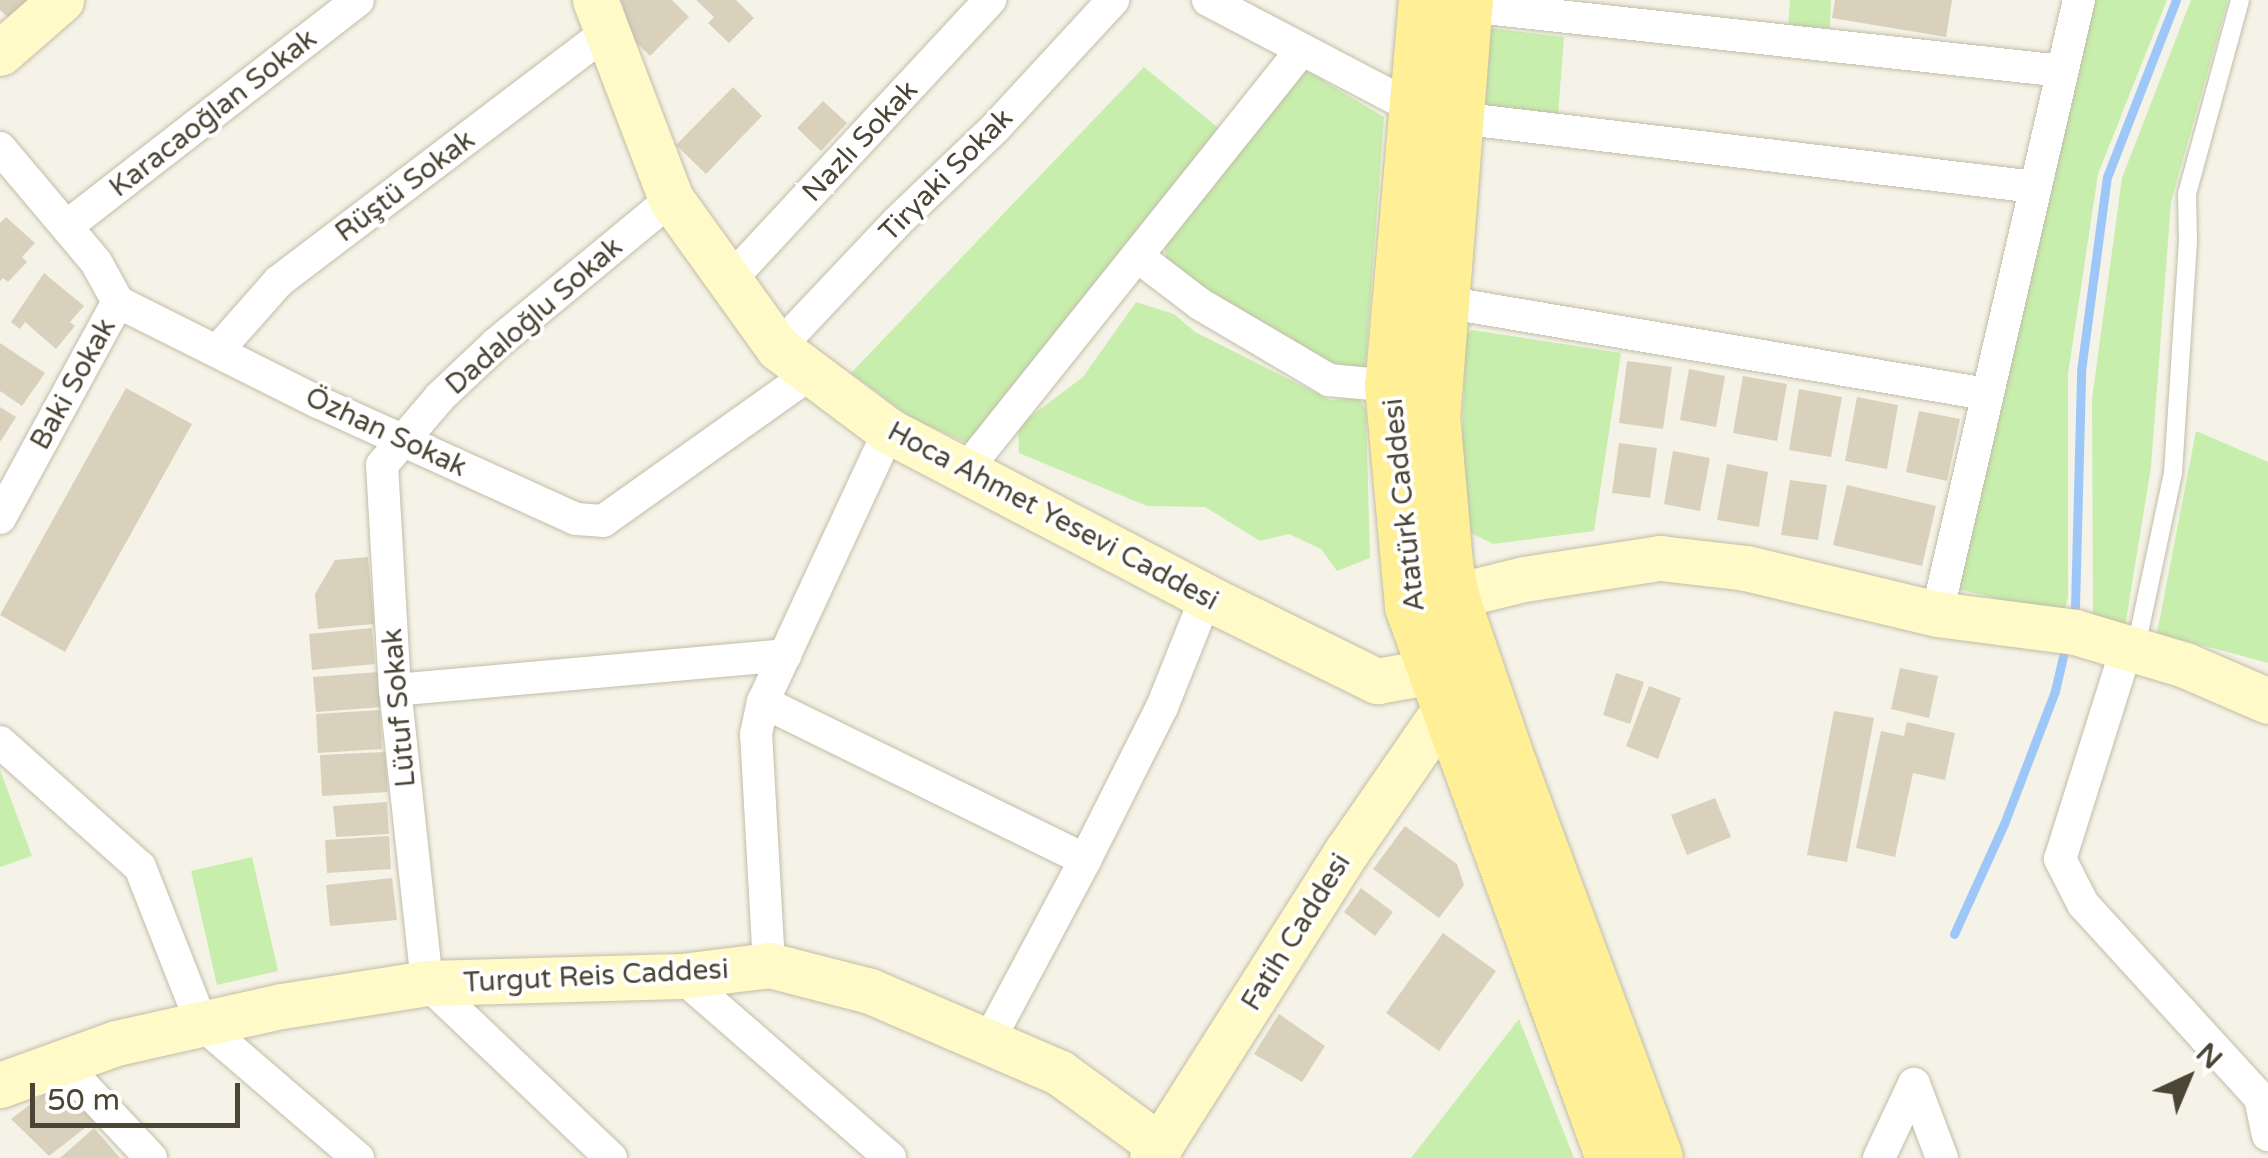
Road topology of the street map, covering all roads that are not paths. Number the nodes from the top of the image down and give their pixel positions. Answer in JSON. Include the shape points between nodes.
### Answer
{"nodes":[{"id":1,"x":62,"y":0,"type":"edge"},
{"id":2,"x":358,"y":0,"type":"edge"},
{"id":3,"x":990,"y":0,"type":"edge"},
{"id":4,"x":1113,"y":0,"type":"edge"},
{"id":5,"x":1208,"y":0,"type":"edge"},
{"id":6,"x":2078,"y":0,"type":"edge"},
{"id":7,"x":2240,"y":0,"type":"edge"},
{"id":8,"x":1453,"y":2,"type":"edge"},
{"id":9,"x":1589,"y":10,"type":"edge"},
{"id":10,"x":600,"y":17,"type":"edge"},
{"id":11,"x":1300,"y":52,"type":"junction"},
{"id":12,"x":0,"y":53,"type":"edge"},
{"id":13,"x":2062,"y":71,"type":"junction"},
{"id":14,"x":1437,"y":114,"type":"junction"},
{"id":15,"x":0,"y":148,"type":"edge"},
{"id":16,"x":2035,"y":188,"type":"junction"},
{"id":17,"x":671,"y":199,"type":"junction"},
{"id":18,"x":67,"y":226,"type":"junction"},
{"id":19,"x":1137,"y":256,"type":"junction"},
{"id":20,"x":729,"y":281,"type":"junction"},
{"id":21,"x":118,"y":302,"type":"junction"},
{"id":22,"x":1444,"y":302,"type":"junction"},
{"id":23,"x":218,"y":350,"type":"junction"},
{"id":24,"x":794,"y":361,"type":"junction"},
{"id":25,"x":1391,"y":386,"type":"junction"},
{"id":26,"x":1986,"y":394,"type":"junction"},
{"id":27,"x":888,"y":431,"type":"junction"},
{"id":28,"x":404,"y":440,"type":"junction"},
{"id":29,"x":965,"y":471,"type":"junction"},
{"id":30,"x":0,"y":518,"type":"edge"},
{"id":31,"x":1206,"y":596,"type":"junction"},
{"id":32,"x":1432,"y":602,"type":"junction"},
{"id":33,"x":1937,"y":614,"type":"junction"},
{"id":34,"x":2136,"y":648,"type":"junction"},
{"id":35,"x":785,"y":655,"type":"junction"},
{"id":36,"x":395,"y":690,"type":"junction"},
{"id":37,"x":1439,"y":690,"type":"junction"},
{"id":38,"x":2268,"y":701,"type":"edge"},
{"id":39,"x":763,"y":702,"type":"junction"},
{"id":40,"x":0,"y":742,"type":"edge"},
{"id":41,"x":1085,"y":860,"type":"junction"},
{"id":42,"x":770,"y":964,"type":"junction"},
{"id":43,"x":681,"y":976,"type":"junction"},
{"id":44,"x":427,"y":984,"type":"junction"},
{"id":45,"x":202,"y":1024,"type":"junction"},
{"id":46,"x":988,"y":1042,"type":"junction"},
{"id":47,"x":60,"y":1061,"type":"junction"},
{"id":48,"x":0,"y":1084,"type":"edge"},
{"id":49,"x":2264,"y":1096,"type":"edge"},
{"id":50,"x":2268,"y":1134,"type":"edge"},
{"id":51,"x":1156,"y":1152,"type":"edge"},
{"id":52,"x":152,"y":1158,"type":"edge"},
{"id":53,"x":358,"y":1158,"type":"edge"},
{"id":54,"x":611,"y":1158,"type":"edge"},
{"id":55,"x":890,"y":1158,"type":"edge"},
{"id":56,"x":1612,"y":1158,"type":"edge"},
{"id":57,"x":1657,"y":1158,"type":"edge"},
{"id":58,"x":1878,"y":1158,"type":"edge"},
{"id":59,"x":1942,"y":1158,"type":"edge"}],
"edges":[{"from":1,"to":12,"type":"street"},
{"from":2,"to":18,"type":"street","name":"Karacaoğlan Sokak"},
{"from":3,"to":20,"type":"street","name":"Nazlı Sokak"},
{"from":4,"to":24,"type":"street","name":"Tiryaki Sokak","via":[[897,222]]},
{"from":5,"to":11,"type":"street"},
{"from":6,"to":13,"type":"street"},
{"from":7,"to":34,"type":"lane","via":[[2187,194],[2174,473]]},
{"from":8,"to":9,"type":"street"},
{"from":8,"to":14,"type":"main road","name":"Atatürk Caddesi"},
{"from":9,"to":13,"type":"street"},
{"from":10,"to":17,"type":"street","name":"Hoca Ahmet Yesevi Caddesi"},
{"from":10,"to":23,"type":"street","name":"Rüştü Sokak","via":[[280,281]]},
{"from":11,"to":14,"type":"street"},
{"from":11,"to":19,"type":"street"},
{"from":13,"to":16,"type":"street"},
{"from":14,"to":16,"type":"street"},
{"from":14,"to":22,"type":"main road"},
{"from":14,"to":25,"type":"main road","name":"Atatürk Caddesi"},
{"from":15,"to":18,"type":"street"},
{"from":16,"to":26,"type":"street"},
{"from":17,"to":20,"type":"street","name":"Hoca Ahmet Yesevi Caddesi"},
{"from":17,"to":28,"type":"street","name":"Dadaloğlu Sokak","via":[[496,344]]},
{"from":18,"to":21,"type":"street"},
{"from":19,"to":25,"type":"street","via":[[1200,304],[1329,380]]},
{"from":19,"to":29,"type":"street"},
{"from":20,"to":24,"type":"street","name":"Hoca Ahmet Yesevi Caddesi"},
{"from":21,"to":23,"type":"street","name":"Özhan Sokak"},
{"from":21,"to":30,"type":"street","name":"Baki Sokak"},
{"from":22,"to":26,"type":"street"},
{"from":22,"to":32,"type":"main road","via":[[1434,415]]},
{"from":23,"to":28,"type":"street","name":"Özhan Sokak"},
{"from":24,"to":27,"type":"street","name":"Hoca Ahmet Yesevi Caddesi"},
{"from":24,"to":28,"type":"street","name":"Özhan Sokak","via":[[604,522],[576,519]]},
{"from":25,"to":32,"type":"main road","name":"Atatürk Caddesi"},
{"from":26,"to":33,"type":"street"},
{"from":27,"to":29,"type":"street","name":"Hoca Ahmet Yesevi Caddesi"},
{"from":27,"to":35,"type":"street"},
{"from":28,"to":36,"type":"street","name":"Lütuf Sokak","via":[[382,465]]},
{"from":29,"to":31,"type":"street","name":"Hoca Ahmet Yesevi Caddesi"},
{"from":31,"to":37,"type":"street","name":"Hoca Ahmet Yesevi Caddesi","via":[[1377,681]]},
{"from":31,"to":41,"type":"street","via":[[1162,707]]},
{"from":32,"to":33,"type":"street","via":[[1524,579],[1660,558],[1746,568]]},
{"from":32,"to":37,"type":"main road","name":"Atatürk Caddesi"},
{"from":32,"to":57,"type":"main road"},
{"from":33,"to":34,"type":"street","via":[[2075,632]]},
{"from":34,"to":38,"type":"street"},
{"from":34,"to":49,"type":"street","via":[[2126,650],[2060,859],[2083,904]]},
{"from":35,"to":36,"type":"street"},
{"from":35,"to":39,"type":"street"},
{"from":36,"to":44,"type":"street","name":"Lütuf Sokak"},
{"from":37,"to":51,"type":"street","name":"Fatih Caddesi","via":[[1347,851]]},
{"from":37,"to":56,"type":"main road","name":"Atatürk Caddesi"},
{"from":39,"to":41,"type":"street"},
{"from":39,"to":42,"type":"street","via":[[756,734]]},
{"from":40,"to":45,"type":"street","via":[[140,867]]},
{"from":41,"to":46,"type":"street"},
{"from":42,"to":43,"type":"street","name":"Turgut Reis Caddesi"},
{"from":42,"to":46,"type":"street","name":"Turgut Reis Caddesi","via":[[870,991]]},
{"from":43,"to":44,"type":"street","name":"Turgut Reis Caddesi"},
{"from":43,"to":55,"type":"street"},
{"from":44,"to":45,"type":"street","name":"Turgut Reis Caddesi"},
{"from":44,"to":54,"type":"street"},
{"from":45,"to":47,"type":"street","name":"Turgut Reis Caddesi"},
{"from":45,"to":53,"type":"street"},
{"from":46,"to":51,"type":"street","name":"Turgut Reis Caddesi","via":[[1060,1073]]},
{"from":47,"to":48,"type":"street","name":"Turgut Reis Caddesi"},
{"from":47,"to":52,"type":"street"},
{"from":49,"to":50,"type":"street"},
{"from":58,"to":59,"type":"street","via":[[1914,1084]]}]}
